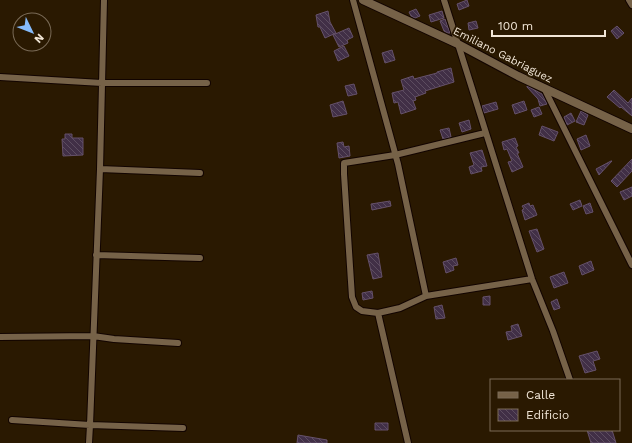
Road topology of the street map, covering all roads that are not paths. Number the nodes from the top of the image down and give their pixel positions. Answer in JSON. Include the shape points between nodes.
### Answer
{"nodes":[{"id":1,"x":104,"y":0,"type":"edge"},
{"id":2,"x":353,"y":0,"type":"edge"},
{"id":3,"x":363,"y":0,"type":"edge"},
{"id":4,"x":444,"y":0,"type":"edge"},
{"id":5,"x":629,"y":0,"type":"edge"},
{"id":6,"x":632,"y":4,"type":"edge"},
{"id":7,"x":458,"y":44,"type":"junction"},
{"id":8,"x":0,"y":77,"type":"edge"},
{"id":9,"x":102,"y":83,"type":"junction"},
{"id":10,"x":207,"y":83,"type":"dead end"},
{"id":11,"x":544,"y":88,"type":"junction"},
{"id":12,"x":632,"y":129,"type":"edge"},
{"id":13,"x":486,"y":133,"type":"junction"},
{"id":14,"x":395,"y":155,"type":"junction"},
{"id":15,"x":100,"y":169,"type":"junction"},
{"id":16,"x":200,"y":173,"type":"dead end"},
{"id":17,"x":96,"y":254,"type":"junction"},
{"id":18,"x":200,"y":258,"type":"dead end"},
{"id":19,"x":632,"y":265,"type":"edge"},
{"id":20,"x":532,"y":279,"type":"junction"},
{"id":21,"x":426,"y":296,"type":"junction"},
{"id":22,"x":378,"y":313,"type":"junction"},
{"id":23,"x":93,"y":336,"type":"junction"},
{"id":24,"x":0,"y":337,"type":"edge"},
{"id":25,"x":178,"y":343,"type":"dead end"},
{"id":26,"x":570,"y":379,"type":"edge"},
{"id":27,"x":12,"y":420,"type":"dead end"},
{"id":28,"x":90,"y":425,"type":"junction"},
{"id":29,"x":183,"y":428,"type":"dead end"},
{"id":30,"x":89,"y":443,"type":"edge"},
{"id":31,"x":408,"y":443,"type":"edge"}],
"edges":[{"from":1,"to":9,"type":"street"},
{"from":2,"to":14,"type":"street"},
{"from":3,"to":7,"type":"main road","name":"Emiliano Gabriaguez"},
{"from":4,"to":7,"type":"street"},
{"from":5,"to":6,"type":"street"},
{"from":7,"to":11,"type":"main road","name":"Emiliano Gabriaguez"},
{"from":7,"to":13,"type":"street"},
{"from":8,"to":9,"type":"street"},
{"from":9,"to":10,"type":"street"},
{"from":9,"to":15,"type":"street"},
{"from":11,"to":12,"type":"main road","name":"Emiliano Gabriaguez"},
{"from":11,"to":19,"type":"street"},
{"from":13,"to":14,"type":"street"},
{"from":13,"to":20,"type":"street"},
{"from":14,"to":21,"type":"street"},
{"from":14,"to":22,"type":"street","via":[[344,163],[352,297],[356,307],[362,311]]},
{"from":15,"to":16,"type":"street"},
{"from":15,"to":17,"type":"street"},
{"from":17,"to":18,"type":"street"},
{"from":17,"to":23,"type":"street"},
{"from":20,"to":21,"type":"street"},
{"from":20,"to":26,"type":"street"},
{"from":21,"to":22,"type":"street","via":[[400,308]]},
{"from":22,"to":31,"type":"street"},
{"from":23,"to":24,"type":"street"},
{"from":23,"to":25,"type":"street","via":[[114,340]]},
{"from":23,"to":28,"type":"street"},
{"from":27,"to":28,"type":"street"},
{"from":28,"to":29,"type":"street"},
{"from":28,"to":30,"type":"street"}]}
